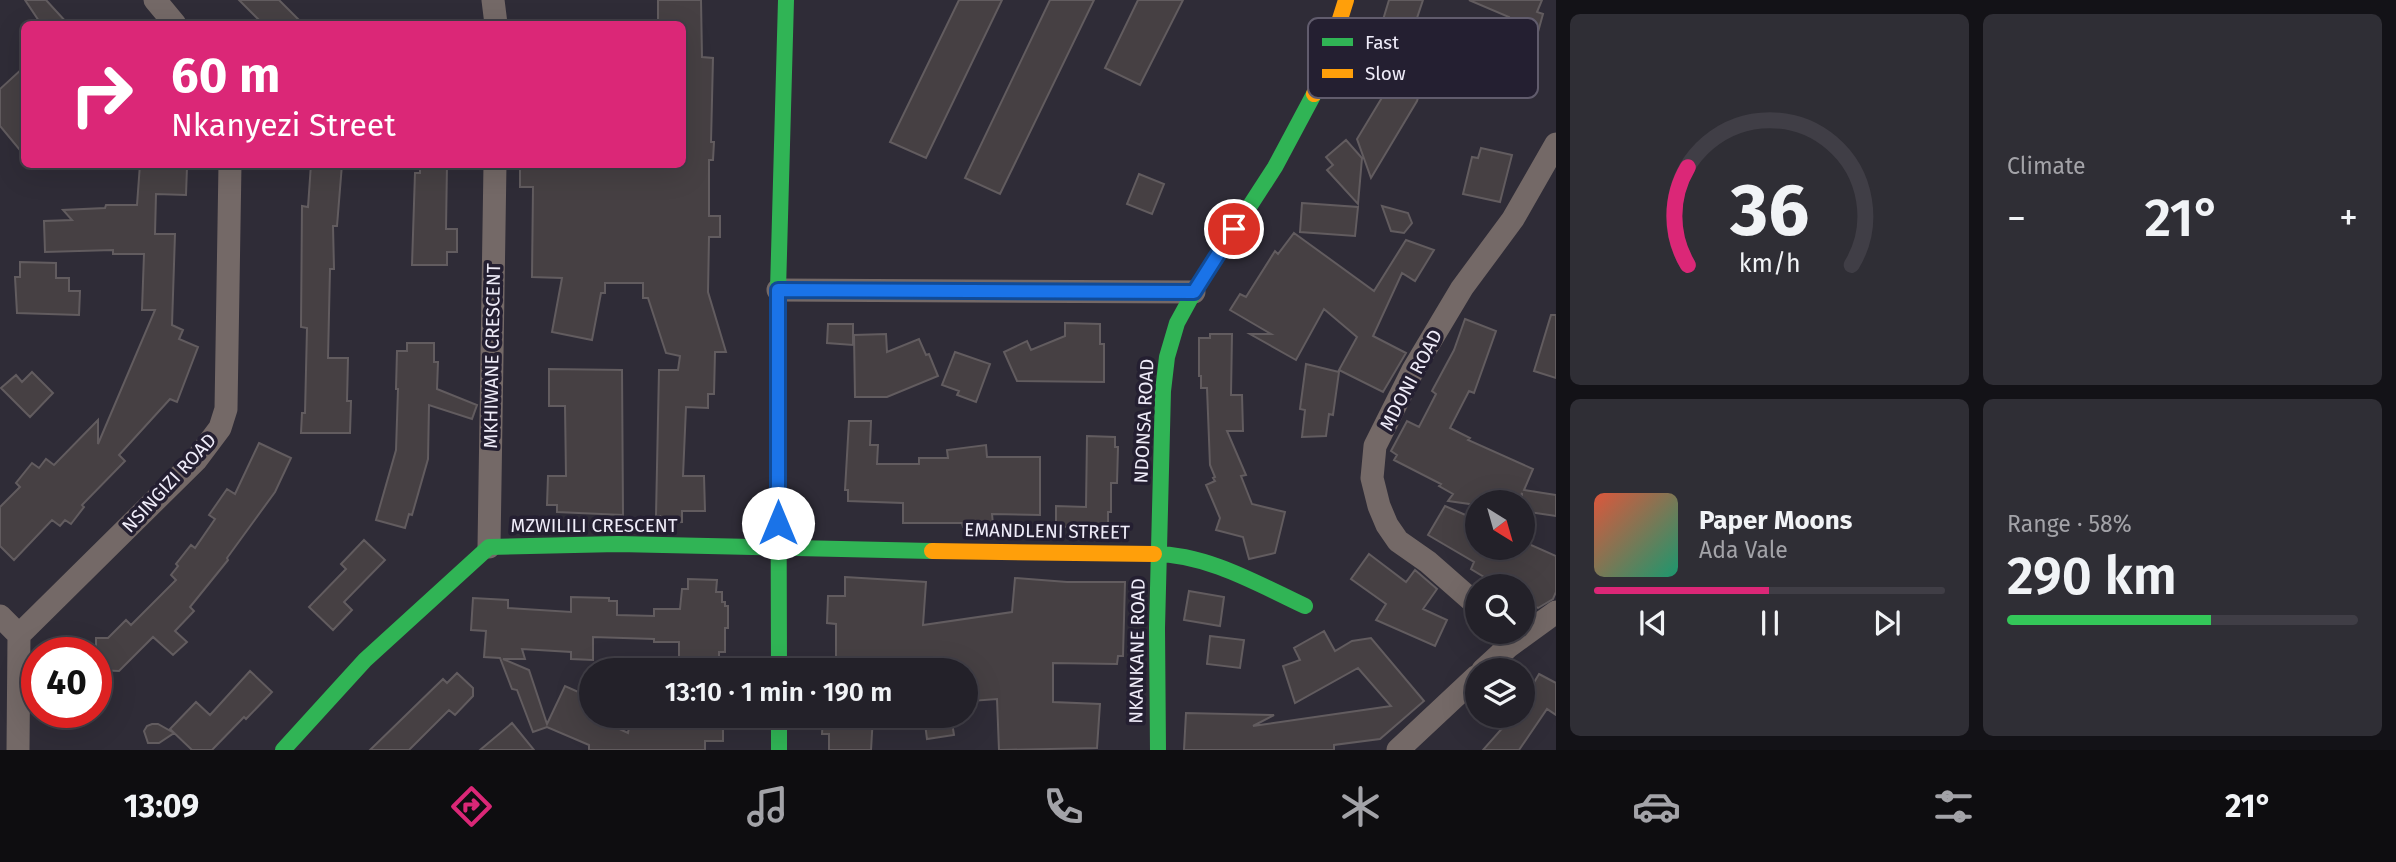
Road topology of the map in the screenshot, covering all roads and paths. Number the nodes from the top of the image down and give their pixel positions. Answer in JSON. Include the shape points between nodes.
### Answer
{"nodes":[{"id":1,"x":155,"y":0,"type":"edge"},
{"id":2,"x":493,"y":0,"type":"edge"},
{"id":3,"x":786,"y":0,"type":"edge"},
{"id":4,"x":1346,"y":0,"type":"edge"},
{"id":5,"x":1340,"y":18,"type":"edge"},
{"id":6,"x":172,"y":21,"type":"edge"},
{"id":7,"x":496,"y":21,"type":"edge"},
{"id":8,"x":1312,"y":98,"type":"edge"},
{"id":9,"x":1556,"y":144,"type":"edge"},
{"id":10,"x":230,"y":168,"type":"edge"},
{"id":11,"x":495,"y":168,"type":"edge"},
{"id":12,"x":778,"y":290,"type":"junction"},
{"id":13,"x":1194,"y":292,"type":"junction"},
{"id":14,"x":489,"y":547,"type":"junction"},
{"id":15,"x":778,"y":549,"type":"junction"},
{"id":16,"x":1160,"y":553,"type":"junction"},
{"id":17,"x":1465,"y":594,"type":"edge"},
{"id":18,"x":1305,"y":606,"type":"dead end"},
{"id":19,"x":1556,"y":612,"type":"edge"},
{"id":20,"x":0,"y":615,"type":"edge"},
{"id":21,"x":1535,"y":623,"type":"edge"},
{"id":22,"x":19,"y":635,"type":"junction"},
{"id":23,"x":779,"y":658,"type":"edge"},
{"id":24,"x":1465,"y":689,"type":"edge"},
{"id":25,"x":779,"y":728,"type":"edge"},
{"id":26,"x":1412,"y":746,"type":"edge"},
{"id":27,"x":18,"y":750,"type":"edge"},
{"id":28,"x":283,"y":750,"type":"edge"},
{"id":29,"x":779,"y":750,"type":"edge"},
{"id":30,"x":1158,"y":750,"type":"edge"}],
"edges":[{"from":1,"to":6,"type":"street"},
{"from":2,"to":7,"type":"street"},
{"from":3,"to":12,"type":"street"},
{"from":4,"to":5,"type":"street","name":"NDONSA ROAD"},
{"from":8,"to":13,"type":"street","name":"NDONSA ROAD","via":[[1275,167]]},
{"from":9,"to":17,"type":"street","name":"MDONI ROAD","via":[[1513,219],[1462,288],[1375,446],[1372,478],[1387,525],[1398,541]]},
{"from":10,"to":22,"type":"street","name":"NSINGIZI ROAD","via":[[226,409],[220,428],[196,460]]},
{"from":11,"to":14,"type":"street","name":"MKHIWANE CRESCENT"},
{"from":12,"to":13,"type":"street"},
{"from":12,"to":15,"type":"street"},
{"from":13,"to":16,"type":"street","name":"NDONSA ROAD","via":[[1177,323],[1167,357]]},
{"from":14,"to":15,"type":"street","name":"MZWILILI CRESCENT","via":[[618,544]]},
{"from":14,"to":28,"type":"street","name":"MZWILILI CRESCENT","via":[[365,660]]},
{"from":15,"to":16,"type":"street","name":"EMANDLENI STREET"},
{"from":15,"to":23,"type":"street"},
{"from":16,"to":18,"type":"street","name":"EMANDLENI STREET","via":[[1228,570]]},
{"from":16,"to":30,"type":"street","name":"NKANKANE ROAD"},
{"from":19,"to":21,"type":"street"},
{"from":20,"to":22,"type":"street"},
{"from":22,"to":27,"type":"street"},
{"from":24,"to":26,"type":"street"},
{"from":25,"to":29,"type":"street"}]}
